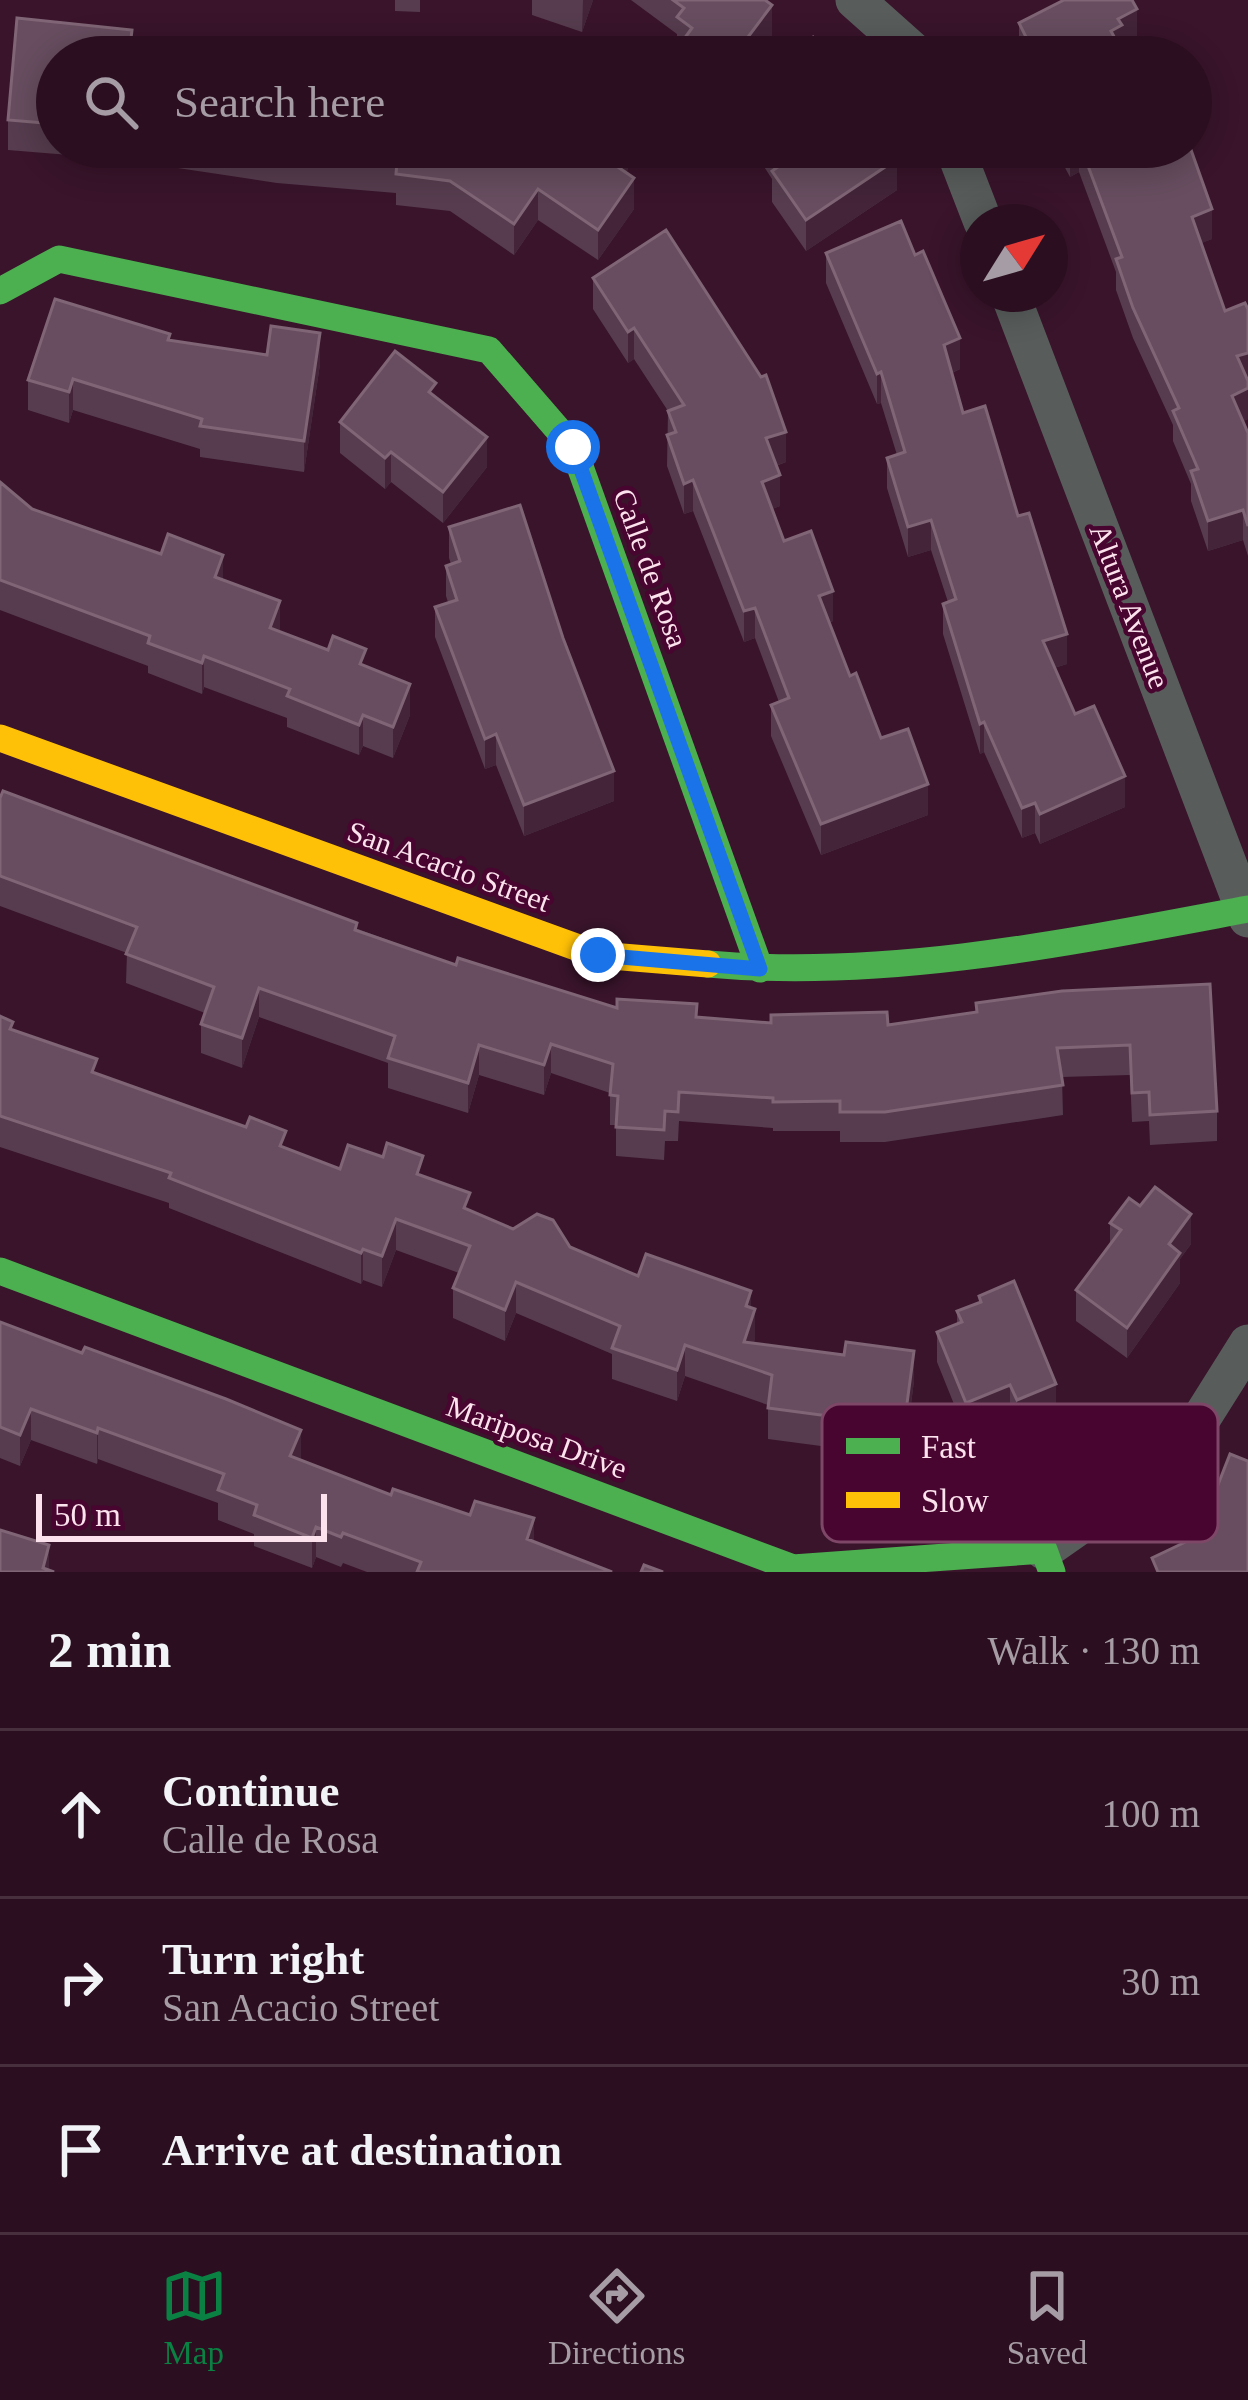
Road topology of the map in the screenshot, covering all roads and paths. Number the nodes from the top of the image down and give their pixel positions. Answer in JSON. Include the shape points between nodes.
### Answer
{"nodes":[{"id":1,"x":855,"y":0,"type":"edge"},
{"id":2,"x":896,"y":36,"type":"edge"},
{"id":3,"x":962,"y":168,"type":"edge"},
{"id":4,"x":975,"y":204,"type":"edge"},
{"id":5,"x":0,"y":291,"type":"edge"},
{"id":6,"x":1017,"y":312,"type":"edge"},
{"id":7,"x":0,"y":738,"type":"edge"},
{"id":8,"x":1247,"y":912,"type":"edge"},
{"id":9,"x":760,"y":969,"type":"junction"},
{"id":10,"x":0,"y":1271,"type":"edge"},
{"id":11,"x":1248,"y":1344,"type":"edge"},
{"id":12,"x":1210,"y":1404,"type":"edge"},
{"id":13,"x":1072,"y":1542,"type":"edge"},
{"id":14,"x":1048,"y":1561,"type":"edge"}],
"edges":[{"from":1,"to":2,"type":"street"},
{"from":3,"to":4,"type":"street"},
{"from":5,"to":9,"type":"street","name":"Calle de Rosa","via":[[59,259],[489,350],[573,447]]},
{"from":6,"to":8,"type":"street","name":"Altura Avenue"},
{"from":7,"to":9,"type":"street","name":"San Acacio Street","via":[[598,955]]},
{"from":8,"to":9,"type":"street","name":"San Acacio Street","via":[[1001,955]]},
{"from":10,"to":14,"type":"street","name":"Mariposa Drive","via":[[793,1568]]},
{"from":11,"to":12,"type":"street"},
{"from":13,"to":14,"type":"street"}]}
